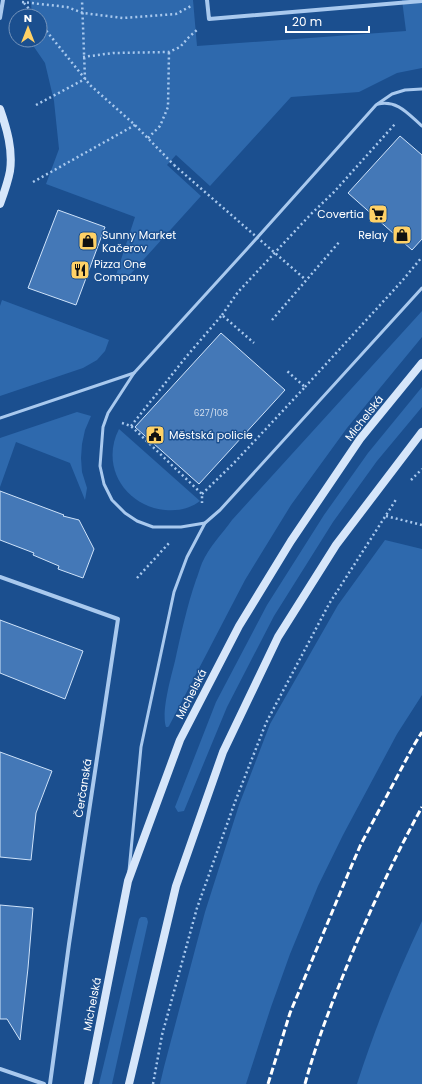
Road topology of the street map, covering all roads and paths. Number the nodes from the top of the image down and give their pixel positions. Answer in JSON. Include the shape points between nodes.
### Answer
{"nodes":[{"id":1,"x":3,"y":0,"type":"edge"},
{"id":2,"x":16,"y":0,"type":"edge"},
{"id":3,"x":82,"y":0,"type":"edge"},
{"id":4,"x":207,"y":0,"type":"edge"},
{"id":5,"x":422,"y":1,"type":"edge"},
{"id":6,"x":22,"y":2,"type":"junction"},
{"id":7,"x":196,"y":4,"type":"dead end"},
{"id":8,"x":29,"y":8,"type":"edge"},
{"id":9,"x":83,"y":13,"type":"junction"},
{"id":10,"x":0,"y":18,"type":"edge"},
{"id":11,"x":209,"y":19,"type":"junction"},
{"id":12,"x":48,"y":33,"type":"edge"},
{"id":13,"x":169,"y":52,"type":"junction"},
{"id":14,"x":83,"y":57,"type":"junction"},
{"id":15,"x":85,"y":79,"type":"junction"},
{"id":16,"x":422,"y":89,"type":"edge"},
{"id":17,"x":36,"y":105,"type":"dead end"},
{"id":18,"x":376,"y":105,"type":"junction"},
{"id":19,"x":0,"y":109,"type":"edge"},
{"id":20,"x":397,"y":122,"type":"dead end"},
{"id":21,"x":135,"y":125,"type":"junction"},
{"id":22,"x":422,"y":126,"type":"edge"},
{"id":23,"x":148,"y":138,"type":"junction"},
{"id":24,"x":33,"y":182,"type":"dead end"},
{"id":25,"x":0,"y":204,"type":"edge"},
{"id":26,"x":340,"y":241,"type":"dead end"},
{"id":27,"x":422,"y":256,"type":"edge"},
{"id":28,"x":306,"y":280,"type":"junction"},
{"id":29,"x":422,"y":288,"type":"edge"},
{"id":30,"x":222,"y":315,"type":"junction"},
{"id":31,"x":272,"y":320,"type":"dead end"},
{"id":32,"x":254,"y":343,"type":"dead end"},
{"id":33,"x":422,"y":363,"type":"edge"},
{"id":34,"x":287,"y":371,"type":"dead end"},
{"id":35,"x":134,"y":373,"type":"junction"},
{"id":36,"x":305,"y":387,"type":"junction"},
{"id":37,"x":108,"y":413,"type":"junction"},
{"id":38,"x":0,"y":418,"type":"edge"},
{"id":39,"x":131,"y":426,"type":"junction"},
{"id":40,"x":422,"y":432,"type":"edge"},
{"id":41,"x":422,"y":469,"type":"edge"},
{"id":42,"x":410,"y":482,"type":"dead end"},
{"id":43,"x":202,"y":494,"type":"junction"},
{"id":44,"x":400,"y":494,"type":"dead end"},
{"id":45,"x":202,"y":504,"type":"dead end"},
{"id":46,"x":386,"y":516,"type":"junction"},
{"id":47,"x":205,"y":523,"type":"junction"},
{"id":48,"x":422,"y":525,"type":"edge"},
{"id":49,"x":181,"y":527,"type":"junction"},
{"id":50,"x":0,"y":577,"type":"edge"},
{"id":51,"x":136,"y":578,"type":"dead end"},
{"id":52,"x":128,"y":881,"type":"junction"},
{"id":53,"x":0,"y":1069,"type":"edge"},
{"id":54,"x":44,"y":1084,"type":"edge"},
{"id":55,"x":50,"y":1084,"type":"edge"},
{"id":56,"x":88,"y":1084,"type":"edge"},
{"id":57,"x":129,"y":1084,"type":"edge"},
{"id":58,"x":153,"y":1084,"type":"edge"}],
"edges":[{"from":1,"to":10,"type":"street"},
{"from":2,"to":6,"type":"path"},
{"from":3,"to":9,"type":"path"},
{"from":4,"to":11,"type":"street"},
{"from":5,"to":11,"type":"street"},
{"from":6,"to":8,"type":"path"},
{"from":6,"to":9,"type":"path","via":[[67,7]]},
{"from":7,"to":9,"type":"path","via":[[176,14],[123,18]]},
{"from":9,"to":14,"type":"path"},
{"from":11,"to":13,"type":"path","via":[[180,47]]},
{"from":12,"to":15,"type":"path"},
{"from":13,"to":14,"type":"path","via":[[113,53]]},
{"from":13,"to":23,"type":"path","via":[[168,107],[160,126]]},
{"from":14,"to":15,"type":"path"},
{"from":15,"to":17,"type":"path"},
{"from":15,"to":21,"type":"path"},
{"from":16,"to":18,"type":"lane","via":[[392,94]]},
{"from":18,"to":22,"type":"lane","via":[[395,104]]},
{"from":18,"to":35,"type":"lane"},
{"from":19,"to":25,"type":"main road","via":[[8,133],[10,152],[10,170]]},
{"from":20,"to":30,"type":"path","via":[[238,292]]},
{"from":21,"to":23,"type":"path"},
{"from":21,"to":24,"type":"path"},
{"from":23,"to":28,"type":"path","bridge":true},
{"from":26,"to":28,"type":"path"},
{"from":27,"to":36,"type":"path"},
{"from":28,"to":31,"type":"path"},
{"from":29,"to":47,"type":"lane"},
{"from":30,"to":32,"type":"path"},
{"from":30,"to":39,"type":"path"},
{"from":33,"to":52,"type":"main road","name":"Michelská","via":[[356,445],[291,540],[239,626],[180,740]]},
{"from":34,"to":36,"type":"path"},
{"from":35,"to":37,"type":"lane"},
{"from":35,"to":38,"type":"lane"},
{"from":36,"to":43,"type":"path"},
{"from":37,"to":39,"type":"path"},
{"from":37,"to":49,"type":"lane","via":[[103,427],[100,466],[104,484],[112,500],[137,521],[153,527]]},
{"from":39,"to":43,"type":"path"},
{"from":40,"to":57,"type":"main road","via":[[336,545],[282,630],[222,752],[176,886]]},
{"from":41,"to":42,"type":"path"},
{"from":43,"to":45,"type":"path"},
{"from":44,"to":46,"type":"path"},
{"from":46,"to":48,"type":"path"},
{"from":46,"to":58,"type":"path","via":[[329,604],[266,723],[197,908],[162,1035]]},
{"from":47,"to":49,"type":"lane"},
{"from":47,"to":52,"type":"lane","via":[[187,557],[174,592],[141,747]]},
{"from":49,"to":51,"type":"path"},
{"from":50,"to":55,"type":"street","name":"Čerčanská","via":[[118,619]]},
{"from":52,"to":56,"type":"main road","name":"Michelská"},
{"from":53,"to":54,"type":"street"}]}
